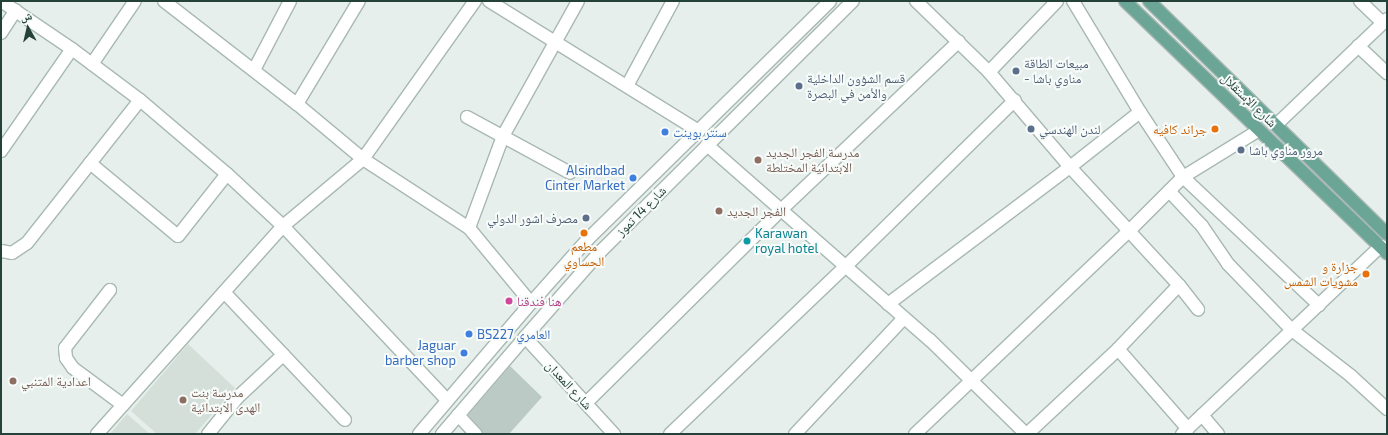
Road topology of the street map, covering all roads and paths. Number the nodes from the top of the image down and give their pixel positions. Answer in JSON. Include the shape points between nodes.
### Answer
{"nodes":[{"id":1,"x":135,"y":1,"type":"edge"},
{"id":2,"x":164,"y":1,"type":"edge"},
{"id":3,"x":290,"y":1,"type":"edge"},
{"id":4,"x":358,"y":1,"type":"edge"},
{"id":5,"x":475,"y":1,"type":"edge"},
{"id":6,"x":489,"y":1,"type":"edge"},
{"id":7,"x":578,"y":1,"type":"edge"},
{"id":8,"x":673,"y":1,"type":"edge"},
{"id":9,"x":830,"y":1,"type":"edge"},
{"id":10,"x":854,"y":1,"type":"edge"},
{"id":11,"x":916,"y":1,"type":"edge"},
{"id":12,"x":1057,"y":1,"type":"edge"},
{"id":13,"x":1074,"y":1,"type":"edge"},
{"id":14,"x":1125,"y":1,"type":"edge"},
{"id":15,"x":1149,"y":1,"type":"edge"},
{"id":16,"x":1360,"y":1,"type":"edge"},
{"id":17,"x":9,"y":4,"type":"edge"},
{"id":18,"x":1385,"y":21,"type":"edge"},
{"id":19,"x":1,"y":33,"type":"edge"},
{"id":20,"x":555,"y":41,"type":"junction"},
{"id":21,"x":959,"y":41,"type":"junction"},
{"id":22,"x":1358,"y":46,"type":"junction"},
{"id":23,"x":72,"y":49,"type":"junction"},
{"id":24,"x":92,"y":64,"type":"junction"},
{"id":25,"x":254,"y":70,"type":"junction"},
{"id":26,"x":989,"y":72,"type":"junction"},
{"id":27,"x":1387,"y":73,"type":"edge"},
{"id":28,"x":627,"y":86,"type":"junction"},
{"id":29,"x":140,"y":100,"type":"junction"},
{"id":30,"x":1015,"y":100,"type":"junction"},
{"id":31,"x":297,"y":104,"type":"junction"},
{"id":32,"x":1140,"y":112,"type":"junction"},
{"id":33,"x":467,"y":117,"type":"dead end"},
{"id":34,"x":1276,"y":125,"type":"junction"},
{"id":35,"x":1259,"y":130,"type":"junction"},
{"id":36,"x":699,"y":131,"type":"junction"},
{"id":37,"x":503,"y":136,"type":"junction"},
{"id":38,"x":707,"y":144,"type":"junction"},
{"id":39,"x":1,"y":151,"type":"edge"},
{"id":40,"x":363,"y":158,"type":"junction"},
{"id":41,"x":90,"y":163,"type":"junction"},
{"id":42,"x":1070,"y":167,"type":"junction"},
{"id":43,"x":570,"y":173,"type":"dead end"},
{"id":44,"x":228,"y":174,"type":"junction"},
{"id":45,"x":1183,"y":177,"type":"junction"},
{"id":46,"x":1169,"y":191,"type":"junction"},
{"id":47,"x":781,"y":210,"type":"junction"},
{"id":48,"x":284,"y":226,"type":"junction"},
{"id":49,"x":469,"y":228,"type":"junction"},
{"id":50,"x":1129,"y":231,"type":"junction"},
{"id":51,"x":1387,"y":234,"type":"edge"},
{"id":52,"x":1384,"y":250,"type":"edge"},
{"id":53,"x":1,"y":251,"type":"edge"},
{"id":54,"x":845,"y":267,"type":"junction"},
{"id":55,"x":1179,"y":286,"type":"junction"},
{"id":56,"x":110,"y":290,"type":"dead end"},
{"id":57,"x":224,"y":292,"type":"junction"},
{"id":58,"x":531,"y":303,"type":"junction"},
{"id":59,"x":888,"y":304,"type":"junction"},
{"id":60,"x":1319,"y":305,"type":"junction"},
{"id":61,"x":1198,"y":309,"type":"dead end"},
{"id":62,"x":904,"y":318,"type":"junction"},
{"id":63,"x":1292,"y":330,"type":"junction"},
{"id":64,"x":525,"y":337,"type":"junction"},
{"id":65,"x":1118,"y":349,"type":"junction"},
{"id":66,"x":283,"y":355,"type":"junction"},
{"id":67,"x":971,"y":380,"type":"junction"},
{"id":68,"x":447,"y":400,"type":"junction"},
{"id":69,"x":586,"y":403,"type":"junction"},
{"id":70,"x":123,"y":405,"type":"junction"},
{"id":71,"x":1387,"y":409,"type":"edge"},
{"id":72,"x":458,"y":415,"type":"junction"},
{"id":73,"x":1202,"y":416,"type":"junction"},
{"id":74,"x":345,"y":420,"type":"dead end"},
{"id":75,"x":1185,"y":431,"type":"edge"},
{"id":76,"x":214,"y":432,"type":"edge"},
{"id":77,"x":97,"y":434,"type":"edge"},
{"id":78,"x":419,"y":434,"type":"edge"},
{"id":79,"x":442,"y":434,"type":"edge"},
{"id":80,"x":476,"y":434,"type":"edge"},
{"id":81,"x":614,"y":434,"type":"edge"},
{"id":82,"x":670,"y":434,"type":"edge"},
{"id":83,"x":795,"y":434,"type":"edge"},
{"id":84,"x":915,"y":434,"type":"edge"},
{"id":85,"x":1026,"y":434,"type":"edge"},
{"id":86,"x":1218,"y":434,"type":"edge"}],
"edges":[{"from":1,"to":24,"type":"street"},
{"from":2,"to":25,"type":"street"},
{"from":3,"to":25,"type":"street"},
{"from":4,"to":31,"type":"street"},
{"from":5,"to":40,"type":"street"},
{"from":6,"to":20,"type":"street"},
{"from":7,"to":20,"type":"street"},
{"from":8,"to":28,"type":"street"},
{"from":9,"to":36,"type":"street","name":"شارع 14 تموز"},
{"from":10,"to":38,"type":"street","name":"شارع 14 تموز"},
{"from":11,"to":21,"type":"street"},
{"from":12,"to":26,"type":"street"},
{"from":13,"to":32,"type":"street"},
{"from":14,"to":35,"type":"main road","name":"شارع الإستقلال"},
{"from":15,"to":34,"type":"main road","name":"شارع الإستقلال"},
{"from":16,"to":18,"type":"street"},
{"from":17,"to":19,"type":"street"},
{"from":17,"to":23,"type":"street"},
{"from":18,"to":22,"type":"street"},
{"from":20,"to":28,"type":"street"},
{"from":20,"to":37,"type":"street"},
{"from":21,"to":26,"type":"street"},
{"from":21,"to":47,"type":"street"},
{"from":22,"to":27,"type":"street"},
{"from":22,"to":34,"type":"street"},
{"from":23,"to":24,"type":"street"},
{"from":23,"to":39,"type":"street"},
{"from":24,"to":29,"type":"street"},
{"from":25,"to":31,"type":"street"},
{"from":26,"to":30,"type":"street"},
{"from":28,"to":36,"type":"street"},
{"from":29,"to":41,"type":"street"},
{"from":29,"to":44,"type":"street"},
{"from":30,"to":42,"type":"street"},
{"from":30,"to":54,"type":"street"},
{"from":31,"to":40,"type":"street"},
{"from":32,"to":42,"type":"street"},
{"from":32,"to":45,"type":"street"},
{"from":33,"to":37,"type":"street"},
{"from":34,"to":51,"type":"main road","name":"شارع الإستقلال"},
{"from":35,"to":45,"type":"street"},
{"from":35,"to":52,"type":"main road","name":"شارع الإستقلال"},
{"from":36,"to":58,"type":"street","name":"شارع 14 تموز","via":[[588,239]]},
{"from":37,"to":43,"type":"street"},
{"from":37,"to":49,"type":"street"},
{"from":38,"to":47,"type":"street"},
{"from":38,"to":64,"type":"street","name":"شارع 14 تموز","via":[[600,252]]},
{"from":40,"to":48,"type":"street"},
{"from":40,"to":49,"type":"street"},
{"from":41,"to":44,"type":"street","via":[[178,236]]},
{"from":41,"to":53,"type":"street","via":[[27,243],[12,253]]},
{"from":42,"to":50,"type":"street"},
{"from":42,"to":59,"type":"street"},
{"from":44,"to":48,"type":"street"},
{"from":45,"to":46,"type":"street"},
{"from":45,"to":60,"type":"street"},
{"from":46,"to":50,"type":"street"},
{"from":46,"to":63,"type":"street","via":[[1202,226],[1228,264]]},
{"from":47,"to":54,"type":"street"},
{"from":47,"to":69,"type":"street"},
{"from":48,"to":57,"type":"street"},
{"from":48,"to":68,"type":"street"},
{"from":49,"to":58,"type":"street"},
{"from":50,"to":55,"type":"street"},
{"from":50,"to":67,"type":"street"},
{"from":52,"to":60,"type":"street"},
{"from":54,"to":59,"type":"street"},
{"from":54,"to":82,"type":"street"},
{"from":55,"to":61,"type":"street"},
{"from":55,"to":65,"type":"street"},
{"from":56,"to":70,"type":"street","via":[[65,348],[65,353],[73,368]]},
{"from":57,"to":66,"type":"street"},
{"from":57,"to":70,"type":"street"},
{"from":58,"to":68,"type":"street","name":"شارع 14 تموز"},
{"from":59,"to":62,"type":"street"},
{"from":60,"to":63,"type":"street"},
{"from":62,"to":67,"type":"street"},
{"from":62,"to":83,"type":"street"},
{"from":63,"to":71,"type":"street","via":[[1352,376]]},
{"from":63,"to":73,"type":"street"},
{"from":64,"to":69,"type":"street","name":"شارع المعدان"},
{"from":64,"to":72,"type":"street","name":"شارع 14 تموز"},
{"from":65,"to":75,"type":"street"},
{"from":65,"to":85,"type":"street"},
{"from":66,"to":74,"type":"street"},
{"from":66,"to":76,"type":"street","via":[[238,397]]},
{"from":67,"to":84,"type":"street"},
{"from":67,"to":85,"type":"street"},
{"from":68,"to":78,"type":"street","name":"شارع 14 تموز"},
{"from":69,"to":81,"type":"street","name":"شارع المعدان"},
{"from":70,"to":77,"type":"street"},
{"from":72,"to":79,"type":"street","name":"شارع 14 تموز"},
{"from":72,"to":80,"type":"street"},
{"from":73,"to":75,"type":"street"},
{"from":73,"to":86,"type":"street"}]}
